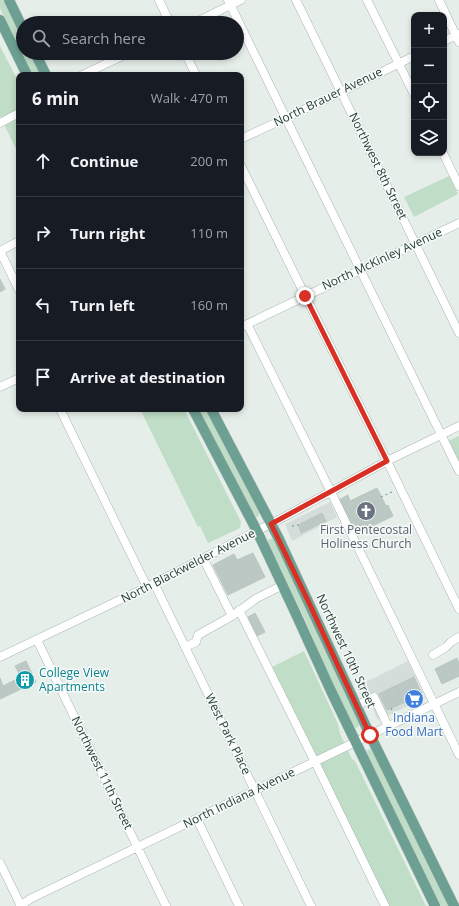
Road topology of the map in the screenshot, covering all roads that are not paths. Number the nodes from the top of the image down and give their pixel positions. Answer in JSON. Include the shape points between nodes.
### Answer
{"nodes":[{"id":1,"x":9,"y":0,"type":"edge"},
{"id":2,"x":159,"y":0,"type":"edge"},
{"id":3,"x":241,"y":0,"type":"edge"},
{"id":4,"x":296,"y":0,"type":"edge"},
{"id":5,"x":367,"y":0,"type":"edge"},
{"id":6,"x":439,"y":0,"type":"edge"},
{"id":7,"x":229,"y":3,"type":"edge"},
{"id":8,"x":17,"y":16,"type":"edge"},
{"id":9,"x":167,"y":16,"type":"edge"},
{"id":10,"x":206,"y":16,"type":"edge"},
{"id":11,"x":235,"y":16,"type":"edge"},
{"id":12,"x":0,"y":20,"type":"edge"},
{"id":13,"x":244,"y":34,"type":"edge"},
{"id":14,"x":458,"y":37,"type":"edge"},
{"id":15,"x":447,"y":40,"type":"edge"},
{"id":16,"x":16,"y":53,"type":"edge"},
{"id":17,"x":411,"y":57,"type":"edge"},
{"id":18,"x":20,"y":60,"type":"edge"},
{"id":19,"x":38,"y":60,"type":"edge"},
{"id":20,"x":114,"y":60,"type":"edge"},
{"id":21,"x":188,"y":60,"type":"edge"},
{"id":22,"x":399,"y":63,"type":"junction"},
{"id":23,"x":26,"y":72,"type":"edge"},
{"id":24,"x":44,"y":72,"type":"edge"},
{"id":25,"x":88,"y":72,"type":"edge"},
{"id":26,"x":194,"y":72,"type":"edge"},
{"id":27,"x":411,"y":88,"type":"edge"},
{"id":28,"x":341,"y":92,"type":"junction"},
{"id":29,"x":16,"y":115,"type":"edge"},
{"id":30,"x":285,"y":118,"type":"junction"},
{"id":31,"x":0,"y":123,"type":"edge"},
{"id":32,"x":244,"y":138,"type":"edge"},
{"id":33,"x":444,"y":156,"type":"edge"},
{"id":34,"x":244,"y":172,"type":"edge"},
{"id":35,"x":459,"y":186,"type":"edge"},
{"id":36,"x":459,"y":222,"type":"edge"},
{"id":37,"x":16,"y":243,"type":"edge"},
{"id":38,"x":416,"y":243,"type":"junction"},
{"id":39,"x":0,"y":251,"type":"edge"},
{"id":40,"x":360,"y":269,"type":"junction"},
{"id":41,"x":16,"y":284,"type":"edge"},
{"id":42,"x":305,"y":296,"type":"junction"},
{"id":43,"x":244,"y":325,"type":"edge"},
{"id":44,"x":459,"y":333,"type":"edge"},
{"id":45,"x":16,"y":379,"type":"edge"},
{"id":46,"x":0,"y":387,"type":"edge"},
{"id":47,"x":62,"y":412,"type":"edge"},
{"id":48,"x":195,"y":412,"type":"edge"},
{"id":49,"x":213,"y":412,"type":"edge"},
{"id":50,"x":459,"y":426,"type":"edge"},
{"id":51,"x":441,"y":435,"type":"junction"},
{"id":52,"x":387,"y":461,"type":"junction"},
{"id":53,"x":459,"y":471,"type":"edge"},
{"id":54,"x":331,"y":492,"type":"junction"},
{"id":55,"x":271,"y":524,"type":"junction"},
{"id":56,"x":257,"y":531,"type":"junction"},
{"id":57,"x":203,"y":558,"type":"junction"},
{"id":58,"x":150,"y":585,"type":"junction"},
{"id":59,"x":283,"y":585,"type":"junction"},
{"id":60,"x":459,"y":608,"type":"edge"},
{"id":61,"x":239,"y":610,"type":"junction"},
{"id":62,"x":232,"y":616,"type":"junction"},
{"id":63,"x":459,"y":636,"type":"edge"},
{"id":64,"x":37,"y":640,"type":"junction"},
{"id":65,"x":185,"y":647,"type":"junction"},
{"id":66,"x":1,"y":654,"type":"edge"},
{"id":67,"x":433,"y":655,"type":"dead end"},
{"id":68,"x":459,"y":692,"type":"edge"},
{"id":69,"x":434,"y":704,"type":"junction"},
{"id":70,"x":356,"y":706,"type":"junction"},
{"id":71,"x":388,"y":726,"type":"junction"},
{"id":72,"x":370,"y":735,"type":"junction"},
{"id":73,"x":355,"y":742,"type":"junction"},
{"id":74,"x":459,"y":755,"type":"edge"},
{"id":75,"x":315,"y":762,"type":"junction"},
{"id":76,"x":255,"y":790,"type":"junction"},
{"id":77,"x":197,"y":819,"type":"junction"},
{"id":78,"x":138,"y":847,"type":"junction"},
{"id":79,"x":0,"y":864,"type":"edge"},
{"id":80,"x":21,"y":906,"type":"edge"},
{"id":81,"x":166,"y":906,"type":"edge"},
{"id":82,"x":239,"y":906,"type":"edge"},
{"id":83,"x":311,"y":906,"type":"edge"},
{"id":84,"x":385,"y":906,"type":"edge"},
{"id":85,"x":435,"y":906,"type":"edge"},
{"id":86,"x":454,"y":906,"type":"edge"}],
"edges":[{"from":1,"to":8,"type":"main road"},
{"from":2,"to":9,"type":"street"},
{"from":3,"to":7,"type":"street"},
{"from":4,"to":28,"type":"street","name":"Northwest 8th Street"},
{"from":5,"to":22,"type":"street"},
{"from":6,"to":14,"type":"street"},
{"from":7,"to":10,"type":"street"},
{"from":7,"to":11,"type":"street"},
{"from":12,"to":16,"type":"main road"},
{"from":13,"to":30,"type":"street"},
{"from":14,"to":15,"type":"street"},
{"from":17,"to":22,"type":"street","name":"North Brauer Avenue"},
{"from":18,"to":23,"type":"main road"},
{"from":19,"to":24,"type":"main road"},
{"from":20,"to":25,"type":"street"},
{"from":21,"to":26,"type":"street"},
{"from":22,"to":27,"type":"street"},
{"from":22,"to":28,"type":"street","name":"North Brauer Avenue"},
{"from":28,"to":30,"type":"street","name":"North Brauer Avenue"},
{"from":28,"to":38,"type":"street","name":"Northwest 8th Street"},
{"from":29,"to":31,"type":"street"},
{"from":30,"to":32,"type":"street","name":"North Brauer Avenue"},
{"from":30,"to":40,"type":"street"},
{"from":33,"to":35,"type":"street"},
{"from":34,"to":42,"type":"street"},
{"from":36,"to":38,"type":"street","name":"North McKinley Avenue"},
{"from":37,"to":39,"type":"street"},
{"from":38,"to":40,"type":"street","name":"North McKinley Avenue"},
{"from":38,"to":44,"type":"street","name":"Northwest 8th Street"},
{"from":39,"to":41,"type":"street"},
{"from":40,"to":42,"type":"street","name":"North McKinley Avenue"},
{"from":40,"to":51,"type":"street"},
{"from":42,"to":43,"type":"street","name":"North McKinley Avenue"},
{"from":42,"to":52,"type":"street"},
{"from":43,"to":54,"type":"street"},
{"from":45,"to":46,"type":"street"},
{"from":47,"to":58,"type":"street","name":"West Park Place"},
{"from":48,"to":56,"type":"main road"},
{"from":49,"to":55,"type":"main road","name":"Northwest 10th Street"},
{"from":50,"to":51,"type":"street","name":"North Blackwelder Avenue"},
{"from":51,"to":52,"type":"street","name":"North Blackwelder Avenue"},
{"from":51,"to":53,"type":"street"},
{"from":52,"to":54,"type":"street","name":"North Blackwelder Avenue"},
{"from":52,"to":60,"type":"street"},
{"from":54,"to":55,"type":"street","name":"North Blackwelder Avenue"},
{"from":54,"to":69,"type":"street"},
{"from":55,"to":56,"type":"street","name":"North Blackwelder Avenue"},
{"from":55,"to":70,"type":"main road","name":"Northwest 10th Street"},
{"from":56,"to":57,"type":"street","name":"North Blackwelder Avenue"},
{"from":56,"to":59,"type":"main road"},
{"from":57,"to":58,"type":"street","name":"North Blackwelder Avenue"},
{"from":57,"to":62,"type":"street"},
{"from":58,"to":64,"type":"street","name":"North Blackwelder Avenue"},
{"from":58,"to":65,"type":"street","name":"West Park Place"},
{"from":59,"to":61,"type":"street"},
{"from":59,"to":73,"type":"main road"},
{"from":61,"to":62,"type":"street"},
{"from":61,"to":75,"type":"street"},
{"from":62,"to":65,"type":"street","via":[[198,635],[196,642]]},
{"from":63,"to":67,"type":"street"},
{"from":64,"to":66,"type":"street","name":"North Blackwelder Avenue"},
{"from":64,"to":78,"type":"street","name":"Northwest 11th Street"},
{"from":65,"to":76,"type":"street","name":"West Park Place"},
{"from":68,"to":69,"type":"street","name":"North Indiana Avenue"},
{"from":69,"to":71,"type":"street","name":"North Indiana Avenue"},
{"from":69,"to":74,"type":"street"},
{"from":70,"to":71,"type":"street","via":[[374,697]]},
{"from":70,"to":72,"type":"main road","name":"Northwest 10th Street"},
{"from":71,"to":72,"type":"street","name":"North Indiana Avenue"},
{"from":72,"to":73,"type":"street","name":"North Indiana Avenue"},
{"from":72,"to":86,"type":"main road","name":"Northwest 10th Street"},
{"from":73,"to":75,"type":"street","name":"North Indiana Avenue"},
{"from":73,"to":85,"type":"main road"},
{"from":75,"to":76,"type":"street","name":"North Indiana Avenue"},
{"from":75,"to":84,"type":"street"},
{"from":76,"to":77,"type":"street","name":"North Indiana Avenue"},
{"from":76,"to":83,"type":"street","name":"West Park Place"},
{"from":77,"to":78,"type":"street","name":"North Indiana Avenue"},
{"from":77,"to":82,"type":"street"},
{"from":78,"to":80,"type":"street","name":"North Indiana Avenue","via":[[30,899]]},
{"from":78,"to":81,"type":"street","name":"Northwest 11th Street"},
{"from":79,"to":80,"type":"street"}]}
